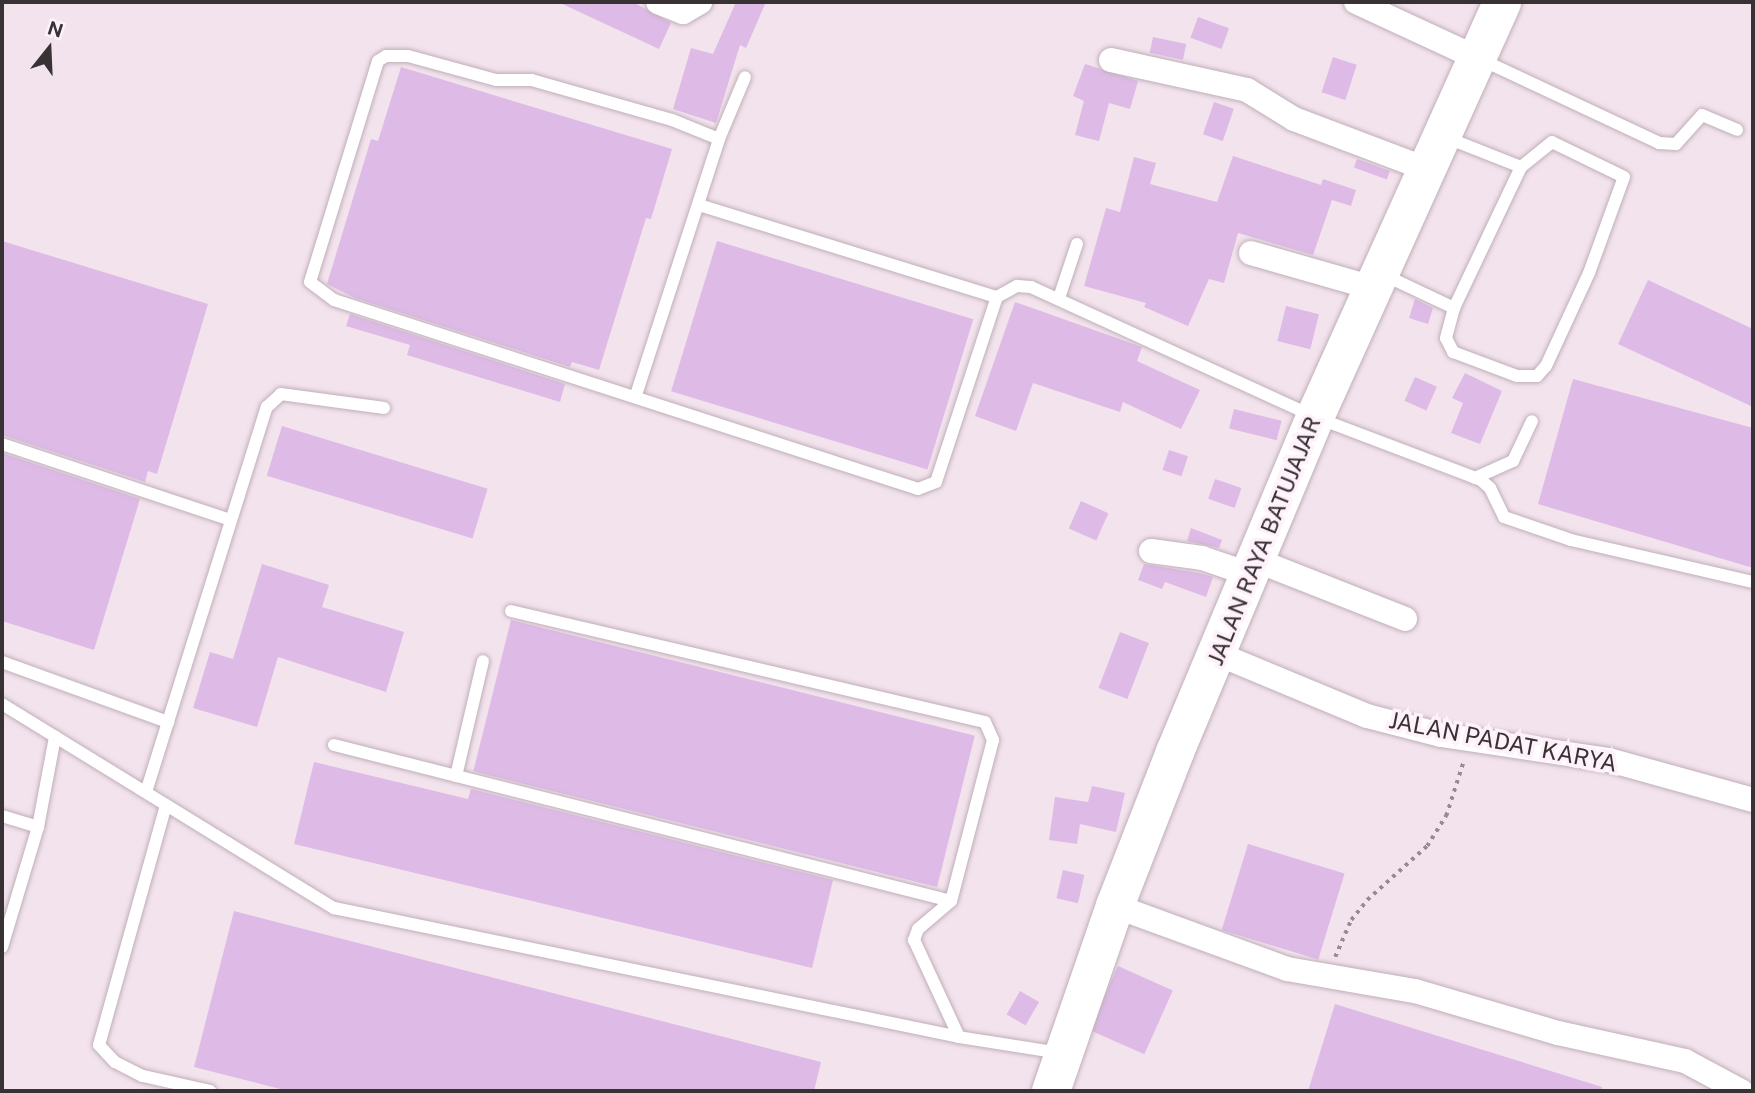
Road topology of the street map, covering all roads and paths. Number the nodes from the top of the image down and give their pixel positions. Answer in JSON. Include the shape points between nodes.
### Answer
{"nodes":[{"id":1,"x":658,"y":2,"type":"edge"},
{"id":2,"x":700,"y":2,"type":"edge"},
{"id":3,"x":1356,"y":2,"type":"edge"},
{"id":4,"x":1502,"y":2,"type":"edge"},
{"id":5,"x":1477,"y":58,"type":"junction"},
{"id":6,"x":1111,"y":60,"type":"dead end"},
{"id":7,"x":745,"y":77,"type":"dead end"},
{"id":8,"x":1737,"y":130,"type":"dead end"},
{"id":9,"x":719,"y":139,"type":"junction"},
{"id":10,"x":1437,"y":153,"type":"junction"},
{"id":11,"x":1521,"y":167,"type":"junction"},
{"id":12,"x":699,"y":205,"type":"junction"},
{"id":13,"x":1077,"y":244,"type":"dead end"},
{"id":14,"x":1251,"y":253,"type":"dead end"},
{"id":15,"x":1378,"y":281,"type":"junction"},
{"id":16,"x":997,"y":297,"type":"junction"},
{"id":17,"x":1059,"y":298,"type":"junction"},
{"id":18,"x":1454,"y":308,"type":"junction"},
{"id":19,"x":636,"y":395,"type":"junction"},
{"id":20,"x":384,"y":408,"type":"dead end"},
{"id":21,"x":1315,"y":417,"type":"junction"},
{"id":22,"x":1532,"y":421,"type":"dead end"},
{"id":23,"x":2,"y":444,"type":"edge"},
{"id":24,"x":1475,"y":478,"type":"junction"},
{"id":25,"x":230,"y":520,"type":"junction"},
{"id":26,"x":1151,"y":551,"type":"dead end"},
{"id":27,"x":1255,"y":568,"type":"junction"},
{"id":28,"x":1753,"y":582,"type":"edge"},
{"id":29,"x":512,"y":611,"type":"dead end"},
{"id":30,"x":1405,"y":619,"type":"dead end"},
{"id":31,"x":1218,"y":653,"type":"junction"},
{"id":32,"x":484,"y":661,"type":"dead end"},
{"id":33,"x":2,"y":662,"type":"edge"},
{"id":34,"x":2,"y":704,"type":"edge"},
{"id":35,"x":168,"y":722,"type":"junction"},
{"id":36,"x":55,"y":737,"type":"junction"},
{"id":37,"x":1472,"y":739,"type":"junction"},
{"id":38,"x":334,"y":745,"type":"dead end"},
{"id":39,"x":456,"y":776,"type":"junction"},
{"id":40,"x":146,"y":792,"type":"junction"},
{"id":41,"x":1753,"y":800,"type":"edge"},
{"id":42,"x":166,"y":805,"type":"junction"},
{"id":43,"x":2,"y":816,"type":"edge"},
{"id":44,"x":38,"y":827,"type":"junction"},
{"id":45,"x":951,"y":901,"type":"junction"},
{"id":46,"x":1115,"y":906,"type":"junction"},
{"id":47,"x":2,"y":947,"type":"edge"},
{"id":48,"x":1326,"y":978,"type":"junction"},
{"id":49,"x":959,"y":1037,"type":"junction"},
{"id":50,"x":1065,"y":1054,"type":"junction"},
{"id":51,"x":171,"y":1087,"type":"edge"},
{"id":52,"x":210,"y":1091,"type":"edge"},
{"id":53,"x":1052,"y":1091,"type":"edge"},
{"id":54,"x":1741,"y":1091,"type":"edge"}],
"edges":[{"from":1,"to":2,"type":"street","via":[[683,12]]},
{"from":3,"to":5,"type":"street"},
{"from":4,"to":5,"type":"highway","name":"JALAN RAYA BATUJAJAR"},
{"from":5,"to":8,"type":"lane","via":[[1659,143],[1676,144],[1702,115]]},
{"from":5,"to":10,"type":"highway","name":"JALAN RAYA BATUJAJAR"},
{"from":6,"to":10,"type":"street","via":[[1227,83],[1259,95],[1294,119]]},
{"from":7,"to":9,"type":"lane"},
{"from":9,"to":12,"type":"lane"},
{"from":9,"to":19,"type":"lane","via":[[672,120],[532,80],[491,79],[408,56],[378,61],[310,277],[313,287],[334,300]]},
{"from":10,"to":11,"type":"lane"},
{"from":10,"to":15,"type":"highway","name":"JALAN RAYA BATUJAJAR"},
{"from":11,"to":18,"type":"lane"},
{"from":11,"to":18,"type":"lane","via":[[1535,151],[1552,142],[1623,177],[1589,273],[1546,366],[1538,376],[1517,376],[1453,352],[1446,338]]},
{"from":12,"to":16,"type":"lane"},
{"from":12,"to":19,"type":"lane"},
{"from":13,"to":17,"type":"lane"},
{"from":14,"to":15,"type":"street"},
{"from":15,"to":18,"type":"lane"},
{"from":15,"to":21,"type":"highway","name":"JALAN RAYA BATUJAJAR"},
{"from":16,"to":17,"type":"lane","via":[[1017,286]]},
{"from":16,"to":19,"type":"lane","via":[[936,482],[925,489],[912,489]]},
{"from":17,"to":21,"type":"lane"},
{"from":20,"to":25,"type":"lane","via":[[281,394],[274,398],[259,422]]},
{"from":21,"to":24,"type":"lane"},
{"from":21,"to":27,"type":"highway","name":"JALAN RAYA BATUJAJAR"},
{"from":22,"to":24,"type":"lane","via":[[1513,461]]},
{"from":23,"to":25,"type":"lane"},
{"from":24,"to":28,"type":"lane","via":[[1490,488],[1504,517],[1571,540]]},
{"from":25,"to":35,"type":"lane"},
{"from":26,"to":27,"type":"street"},
{"from":27,"to":30,"type":"street"},
{"from":27,"to":31,"type":"highway","name":"JALAN RAYA BATUJAJAR"},
{"from":29,"to":45,"type":"lane","via":[[985,722],[991,731],[991,748]]},
{"from":31,"to":37,"type":"street","name":"JALAN PADAT KARYA","via":[[1367,716]]},
{"from":31,"to":46,"type":"highway","name":"JALAN RAYA BATUJAJAR"},
{"from":32,"to":39,"type":"lane"},
{"from":33,"to":35,"type":"lane"},
{"from":34,"to":36,"type":"lane"},
{"from":35,"to":40,"type":"lane"},
{"from":36,"to":40,"type":"lane"},
{"from":36,"to":44,"type":"lane"},
{"from":37,"to":41,"type":"street","name":"JALAN PADAT KARYA","via":[[1609,760]]},
{"from":37,"to":48,"type":"path","via":[[1446,816],[1427,846],[1351,920]]},
{"from":38,"to":39,"type":"lane"},
{"from":39,"to":45,"type":"lane"},
{"from":40,"to":42,"type":"lane"},
{"from":42,"to":49,"type":"lane","via":[[298,890],[346,912]]},
{"from":42,"to":51,"type":"lane","via":[[99,1045],[126,1069]]},
{"from":43,"to":44,"type":"lane"},
{"from":44,"to":47,"type":"lane"},
{"from":45,"to":49,"type":"lane","via":[[918,929],[915,940]]},
{"from":46,"to":48,"type":"street","via":[[1287,969]]},
{"from":46,"to":50,"type":"highway","name":"JALAN RAYA BATUJAJAR"},
{"from":48,"to":54,"type":"street","via":[[1415,991],[1558,1033],[1653,1052],[1685,1061]]},
{"from":49,"to":50,"type":"lane"},
{"from":50,"to":53,"type":"highway","name":"JALAN RAYA BATUJAJAR"},
{"from":51,"to":52,"type":"lane"}]}
